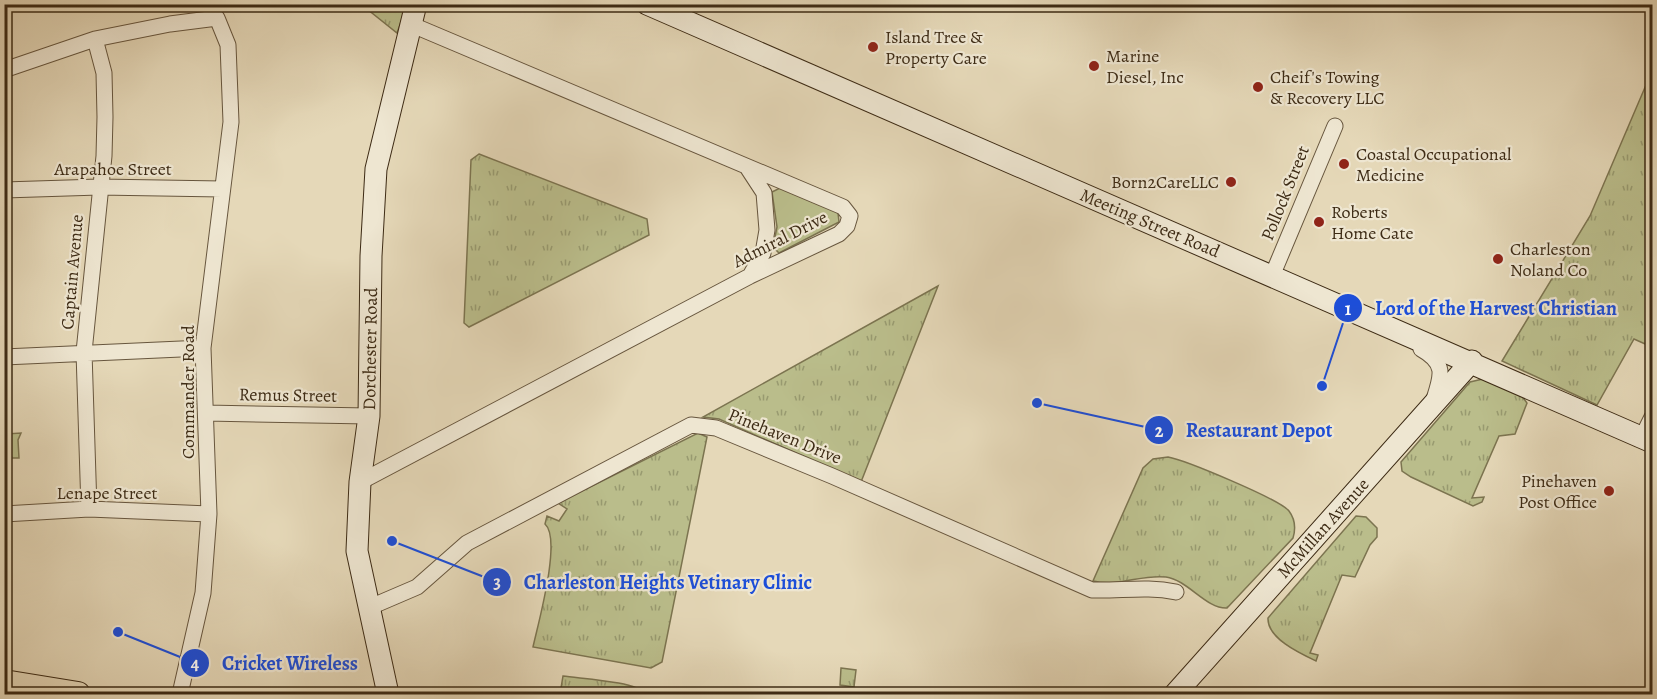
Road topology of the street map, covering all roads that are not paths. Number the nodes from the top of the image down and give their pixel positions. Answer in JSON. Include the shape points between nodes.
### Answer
{"nodes":[{"id":1,"x":647,"y":4,"type":"edge"},
{"id":2,"x":413,"y":14,"type":"edge"},
{"id":3,"x":95,"y":39,"type":"junction"},
{"id":4,"x":4,"y":70,"type":"edge"},
{"id":5,"x":1335,"y":126,"type":"dead end"},
{"id":6,"x":747,"y":167,"type":"junction"},
{"id":7,"x":99,"y":188,"type":"junction"},
{"id":8,"x":222,"y":189,"type":"junction"},
{"id":9,"x":4,"y":190,"type":"edge"},
{"id":10,"x":750,"y":276,"type":"junction"},
{"id":11,"x":1272,"y":276,"type":"junction"},
{"id":12,"x":1412,"y":335,"type":"junction"},
{"id":13,"x":203,"y":348,"type":"junction"},
{"id":14,"x":84,"y":352,"type":"junction"},
{"id":15,"x":4,"y":357,"type":"edge"},
{"id":16,"x":1472,"y":361,"type":"junction"},
{"id":17,"x":1430,"y":408,"type":"junction"},
{"id":18,"x":206,"y":413,"type":"junction"},
{"id":19,"x":369,"y":416,"type":"junction"},
{"id":20,"x":1653,"y":417,"type":"edge"},
{"id":21,"x":1647,"y":440,"type":"edge"},
{"id":22,"x":360,"y":482,"type":"junction"},
{"id":23,"x":89,"y":510,"type":"junction"},
{"id":24,"x":4,"y":514,"type":"edge"},
{"id":25,"x":209,"y":514,"type":"junction"},
{"id":26,"x":1176,"y":592,"type":"dead end"},
{"id":27,"x":368,"y":608,"type":"junction"},
{"id":28,"x":4,"y":682,"type":"edge"},
{"id":29,"x":78,"y":694,"type":"edge"},
{"id":30,"x":180,"y":694,"type":"edge"},
{"id":31,"x":388,"y":694,"type":"edge"},
{"id":32,"x":1174,"y":694,"type":"edge"}],
"edges":[{"from":1,"to":11,"type":"street","name":"Meeting Street Road"},
{"from":2,"to":6,"type":"street","name":"Admiral Drive"},
{"from":2,"to":19,"type":"street","name":"Dorchester Road","via":[[376,169]]},
{"from":3,"to":4,"type":"street"},
{"from":3,"to":7,"type":"street","name":"Captain Avenue","via":[[104,73],[104,156]]},
{"from":3,"to":8,"type":"street","name":"Commander Road","via":[[217,18],[228,45],[231,122]]},
{"from":5,"to":11,"type":"street","name":"Pollock Street"},
{"from":6,"to":10,"type":"street","via":[[764,193],[767,230],[763,253]]},
{"from":6,"to":10,"type":"street","name":"Admiral Drive","via":[[843,207],[850,216],[847,226],[838,234]]},
{"from":7,"to":8,"type":"street","name":"Arapahoe Street"},
{"from":7,"to":9,"type":"street","name":"Arapahoe Street"},
{"from":7,"to":14,"type":"street","name":"Captain Avenue"},
{"from":8,"to":13,"type":"street","name":"Commander Road"},
{"from":10,"to":22,"type":"street","name":"Admiral Drive"},
{"from":11,"to":12,"type":"street","name":"Meeting Street Road"},
{"from":12,"to":16,"type":"street","name":"Meeting Street Road"},
{"from":12,"to":17,"type":"street","via":[[1415,345],[1432,355],[1439,366],[1439,384]]},
{"from":13,"to":14,"type":"street"},
{"from":13,"to":18,"type":"street","name":"Commander Road"},
{"from":14,"to":15,"type":"street"},
{"from":14,"to":23,"type":"street","name":"Captain Avenue"},
{"from":16,"to":17,"type":"street","name":"McMillan Avenue"},
{"from":16,"to":21,"type":"street","name":"Meeting Street Road"},
{"from":17,"to":32,"type":"street","name":"McMillan Avenue"},
{"from":18,"to":19,"type":"street","name":"Remus Street"},
{"from":18,"to":25,"type":"street","name":"Commander Road"},
{"from":19,"to":22,"type":"street","name":"Dorchester Road"},
{"from":20,"to":21,"type":"street"},
{"from":22,"to":27,"type":"street","name":"Dorchester Road","via":[[357,551]]},
{"from":23,"to":24,"type":"street","name":"Lenape Street"},
{"from":23,"to":25,"type":"street","name":"Lenape Street"},
{"from":25,"to":30,"type":"street","name":"Commander Road","via":[[202,592]]},
{"from":26,"to":27,"type":"street","name":"Pinehaven Drive","via":[[1150,587],[1092,590],[716,428],[691,425],[468,543],[417,587]]},
{"from":27,"to":31,"type":"street","name":"Dorchester Road"},
{"from":28,"to":29,"type":"main road"}]}
